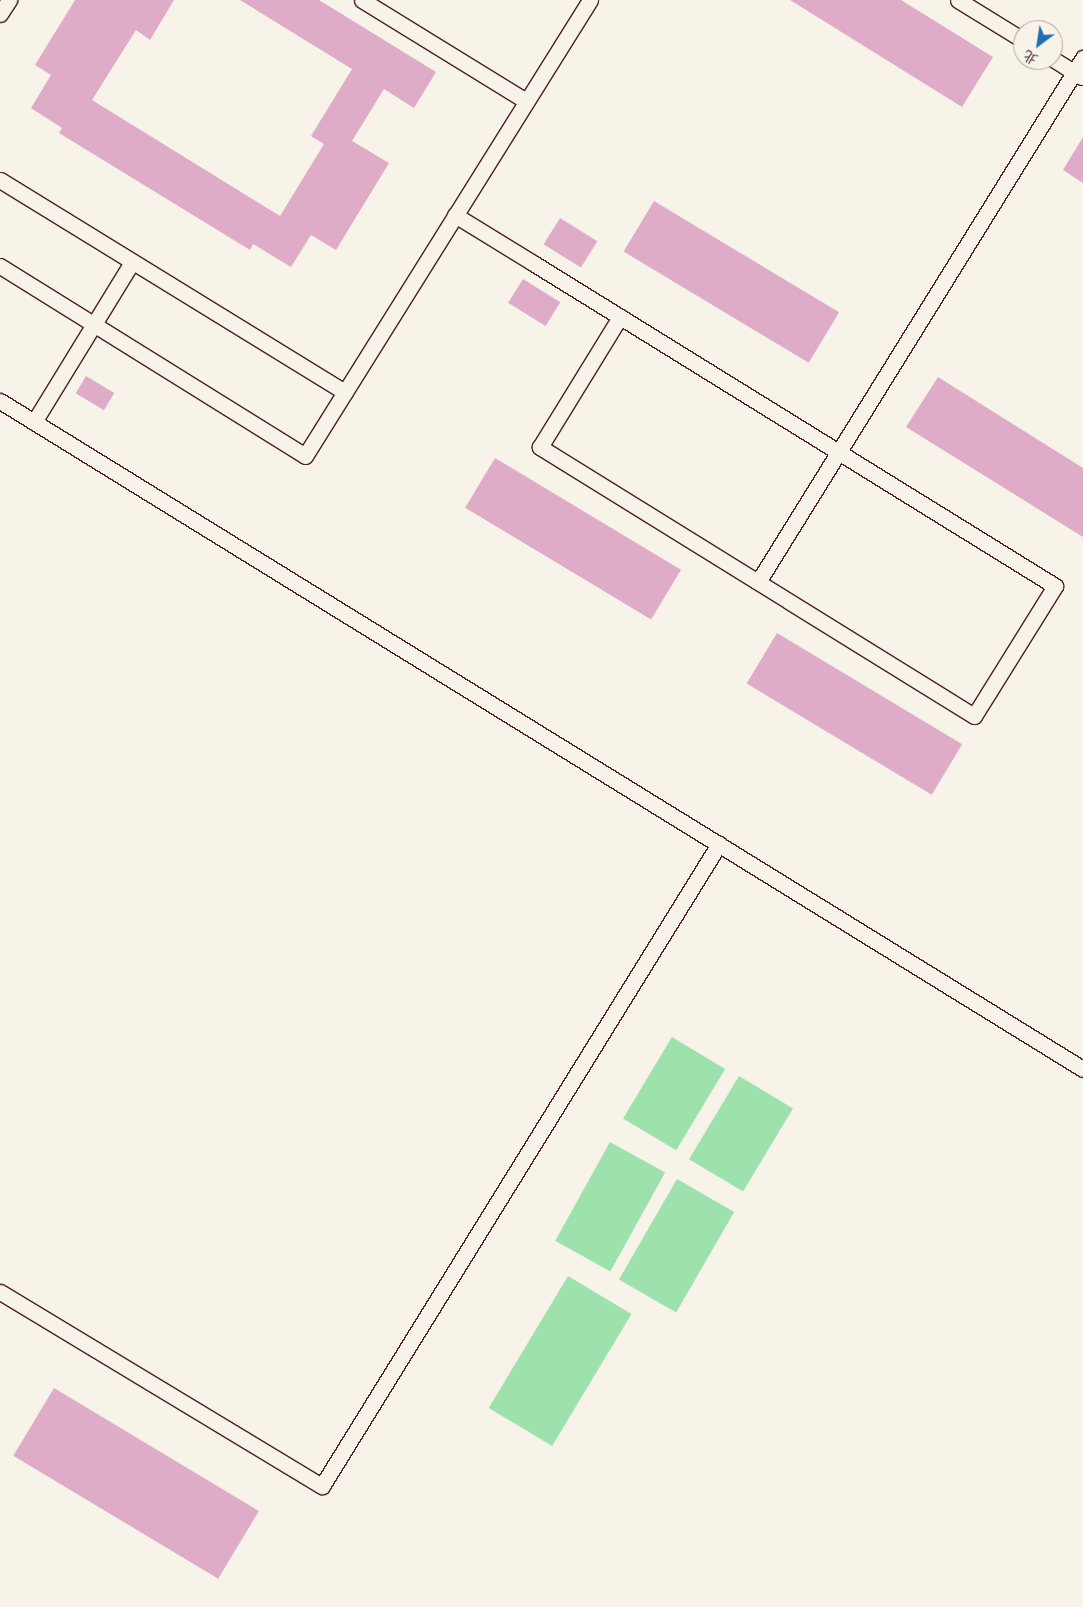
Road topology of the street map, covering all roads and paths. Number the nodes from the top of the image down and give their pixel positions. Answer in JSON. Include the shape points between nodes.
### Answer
{"nodes":[{"id":1,"x":9,"y":0,"type":"edge"},
{"id":2,"x":362,"y":0,"type":"edge"},
{"id":3,"x":590,"y":0,"type":"edge"},
{"id":4,"x":958,"y":0,"type":"edge"},
{"id":5,"x":0,"y":14,"type":"edge"},
{"id":6,"x":1013,"y":34,"type":"edge"},
{"id":7,"x":1083,"y":58,"type":"edge"},
{"id":8,"x":1063,"y":65,"type":"edge"},
{"id":9,"x":1079,"y":75,"type":"edge"},
{"id":10,"x":526,"y":101,"type":"junction"},
{"id":11,"x":0,"y":180,"type":"edge"},
{"id":12,"x":455,"y":215,"type":"junction"},
{"id":13,"x":132,"y":262,"type":"junction"},
{"id":14,"x":0,"y":266,"type":"edge"},
{"id":15,"x":620,"y":317,"type":"junction"},
{"id":16,"x":94,"y":324,"type":"junction"},
{"id":17,"x":344,"y":392,"type":"junction"},
{"id":18,"x":0,"y":401,"type":"edge"},
{"id":19,"x":34,"y":422,"type":"junction"},
{"id":20,"x":839,"y":452,"type":"junction"},
{"id":21,"x":758,"y":582,"type":"junction"},
{"id":22,"x":719,"y":844,"type":"junction"},
{"id":23,"x":1083,"y":1070,"type":"edge"},
{"id":24,"x":0,"y":1292,"type":"edge"}],
"edges":[{"from":1,"to":5,"type":"lane"},
{"from":2,"to":10,"type":"lane"},
{"from":3,"to":10,"type":"lane"},
{"from":4,"to":6,"type":"lane"},
{"from":7,"to":9,"type":"lane"},
{"from":8,"to":9,"type":"lane"},
{"from":9,"to":20,"type":"lane"},
{"from":10,"to":12,"type":"lane"},
{"from":11,"to":13,"type":"lane"},
{"from":12,"to":15,"type":"lane"},
{"from":12,"to":17,"type":"lane"},
{"from":13,"to":16,"type":"lane"},
{"from":13,"to":17,"type":"lane"},
{"from":14,"to":16,"type":"lane"},
{"from":15,"to":20,"type":"lane"},
{"from":15,"to":21,"type":"lane","via":[[540,447]]},
{"from":16,"to":17,"type":"lane","via":[[305,456]]},
{"from":16,"to":19,"type":"lane"},
{"from":18,"to":19,"type":"lane"},
{"from":19,"to":22,"type":"lane"},
{"from":20,"to":21,"type":"lane"},
{"from":20,"to":21,"type":"lane","via":[[1055,586],[974,716]]},
{"from":22,"to":23,"type":"lane"},
{"from":22,"to":24,"type":"lane","via":[[322,1486]]}]}
